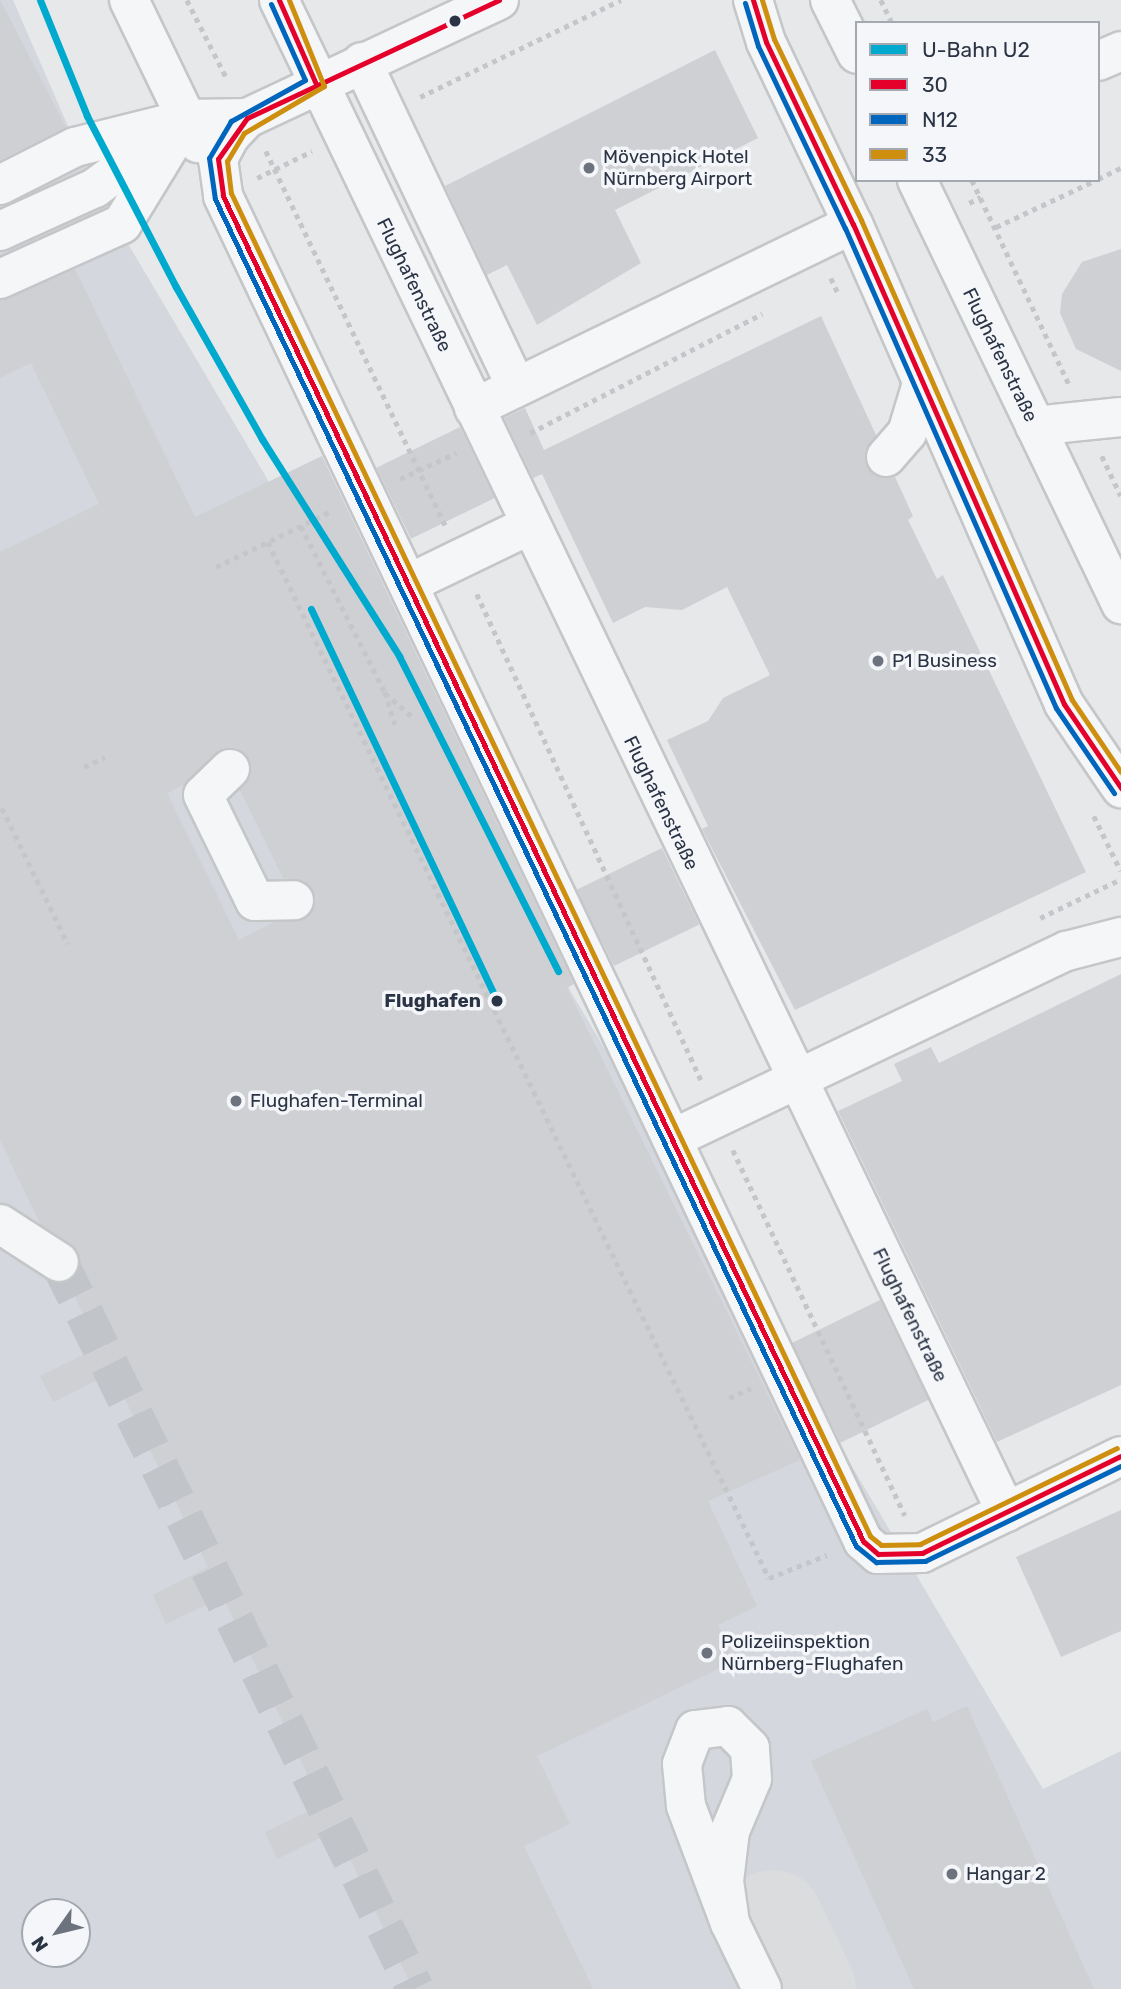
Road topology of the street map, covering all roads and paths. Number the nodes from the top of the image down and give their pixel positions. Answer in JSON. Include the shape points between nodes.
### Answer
{"nodes":[{"id":1,"x":129,"y":0,"type":"edge"},
{"id":2,"x":187,"y":0,"type":"edge"},
{"id":3,"x":279,"y":0,"type":"edge"},
{"id":4,"x":499,"y":0,"type":"edge"},
{"id":5,"x":753,"y":0,"type":"edge"},
{"id":6,"x":830,"y":0,"type":"edge"},
{"id":7,"x":881,"y":0,"type":"edge"},
{"id":8,"x":891,"y":21,"type":"edge"},
{"id":9,"x":855,"y":50,"type":"edge"},
{"id":10,"x":1121,"y":51,"type":"edge"},
{"id":11,"x":1100,"y":60,"type":"edge"},
{"id":12,"x":362,"y":62,"type":"junction"},
{"id":13,"x":316,"y":84,"type":"junction"},
{"id":14,"x":247,"y":118,"type":"junction"},
{"id":15,"x":186,"y":119,"type":"junction"},
{"id":16,"x":1121,"y":168,"type":"edge"},
{"id":17,"x":1100,"y":178,"type":"edge"},
{"id":18,"x":918,"y":182,"type":"edge"},
{"id":19,"x":973,"y":182,"type":"edge"},
{"id":20,"x":1093,"y":182,"type":"edge"},
{"id":21,"x":0,"y":185,"type":"edge"},
{"id":22,"x":223,"y":196,"type":"junction"},
{"id":23,"x":853,"y":224,"type":"junction"},
{"id":24,"x":996,"y":227,"type":"junction"},
{"id":25,"x":0,"y":232,"type":"edge"},
{"id":26,"x":0,"y":279,"type":"edge"},
{"id":27,"x":516,"y":387,"type":"junction"},
{"id":28,"x":921,"y":387,"type":"junction"},
{"id":29,"x":474,"y":408,"type":"junction"},
{"id":30,"x":1103,"y":417,"type":"edge"},
{"id":31,"x":1035,"y":426,"type":"junction"},
{"id":32,"x":886,"y":457,"type":"dead end"},
{"id":33,"x":1121,"y":496,"type":"edge"},
{"id":34,"x":530,"y":525,"type":"junction"},
{"id":35,"x":301,"y":526,"type":"dead end"},
{"id":36,"x":268,"y":542,"type":"dead end"},
{"id":37,"x":461,"y":558,"type":"junction"},
{"id":38,"x":411,"y":583,"type":"junction"},
{"id":39,"x":1121,"y":604,"type":"edge"},
{"id":40,"x":385,"y":692,"type":"junction"},
{"id":41,"x":411,"y":716,"type":"dead end"},
{"id":42,"x":395,"y":724,"type":"dead end"},
{"id":43,"x":105,"y":757,"type":"dead end"},
{"id":44,"x":85,"y":767,"type":"dead end"},
{"id":45,"x":230,"y":769,"type":"dead end"},
{"id":46,"x":1121,"y":788,"type":"edge"},
{"id":47,"x":3,"y":808,"type":"edge"},
{"id":48,"x":293,"y":900,"type":"dead end"},
{"id":49,"x":1121,"y":937,"type":"edge"},
{"id":50,"x":68,"y":944,"type":"dead end"},
{"id":51,"x":794,"y":1080,"type":"junction"},
{"id":52,"x":718,"y":1117,"type":"junction"},
{"id":53,"x":672,"y":1139,"type":"junction"},
{"id":54,"x":0,"y":1224,"type":"edge"},
{"id":55,"x":59,"y":1262,"type":"tunnel mouth"},
{"id":56,"x":1121,"y":1456,"type":"edge"},
{"id":57,"x":1006,"y":1512,"type":"junction"},
{"id":58,"x":863,"y":1541,"type":"junction"},
{"id":59,"x":922,"y":1553,"type":"junction"},
{"id":60,"x":730,"y":1923,"type":"dead end"},
{"id":61,"x":762,"y":1989,"type":"edge"}],
"edges":[{"from":1,"to":15,"type":"street"},
{"from":2,"to":14,"type":"path"},
{"from":3,"to":13,"type":"street","name":"Flughafenstraße"},
{"from":4,"to":12,"type":"street"},
{"from":5,"to":23,"type":"street","via":[[766,42]]},
{"from":6,"to":9,"type":"street"},
{"from":7,"to":8,"type":"path"},
{"from":10,"to":11,"type":"street"},
{"from":12,"to":13,"type":"street"},
{"from":12,"to":27,"type":"street"},
{"from":13,"to":14,"type":"street"},
{"from":13,"to":29,"type":"street","name":"Flughafenstraße"},
{"from":14,"to":15,"type":"street"},
{"from":14,"to":22,"type":"street","via":[[218,159]]},
{"from":14,"to":37,"type":"path"},
{"from":15,"to":21,"type":"street","via":[[75,147]]},
{"from":15,"to":22,"type":"street"},
{"from":15,"to":25,"type":"street","via":[[95,188]]},
{"from":15,"to":26,"type":"street","via":[[122,224]]},
{"from":16,"to":17,"type":"path"},
{"from":18,"to":31,"type":"street","name":"Flughafenstraße"},
{"from":19,"to":24,"type":"path"},
{"from":20,"to":24,"type":"path"},
{"from":22,"to":38,"type":"street"},
{"from":23,"to":27,"type":"street"},
{"from":23,"to":28,"type":"street"},
{"from":24,"to":30,"type":"path"},
{"from":27,"to":29,"type":"street"},
{"from":28,"to":32,"type":"street","via":[[907,433]]},
{"from":28,"to":46,"type":"street","via":[[1064,704]]},
{"from":29,"to":34,"type":"street","name":"Flughafenstraße"},
{"from":30,"to":31,"type":"street"},
{"from":30,"to":33,"type":"path"},
{"from":31,"to":39,"type":"street","name":"Flughafenstraße"},
{"from":34,"to":37,"type":"street"},
{"from":34,"to":51,"type":"street","name":"Flughafenstraße"},
{"from":35,"to":40,"type":"path"},
{"from":36,"to":58,"type":"path","via":[[769,1578]]},
{"from":37,"to":38,"type":"street"},
{"from":37,"to":52,"type":"path"},
{"from":38,"to":53,"type":"street"},
{"from":40,"to":41,"type":"path"},
{"from":40,"to":42,"type":"path"},
{"from":43,"to":44,"type":"path"},
{"from":45,"to":48,"type":"street","via":[[204,795],[215,818],[255,901]]},
{"from":47,"to":50,"type":"path"},
{"from":49,"to":51,"type":"street","via":[[1067,951]]},
{"from":51,"to":52,"type":"street"},
{"from":51,"to":57,"type":"street","name":"Flughafenstraße"},
{"from":52,"to":53,"type":"street"},
{"from":52,"to":59,"type":"path"},
{"from":53,"to":58,"type":"street"},
{"from":54,"to":55,"type":"street"},
{"from":56,"to":57,"type":"street"},
{"from":57,"to":59,"type":"street"},
{"from":58,"to":59,"type":"street","via":[[878,1554]]},
{"from":60,"to":61,"type":"street"}]}
